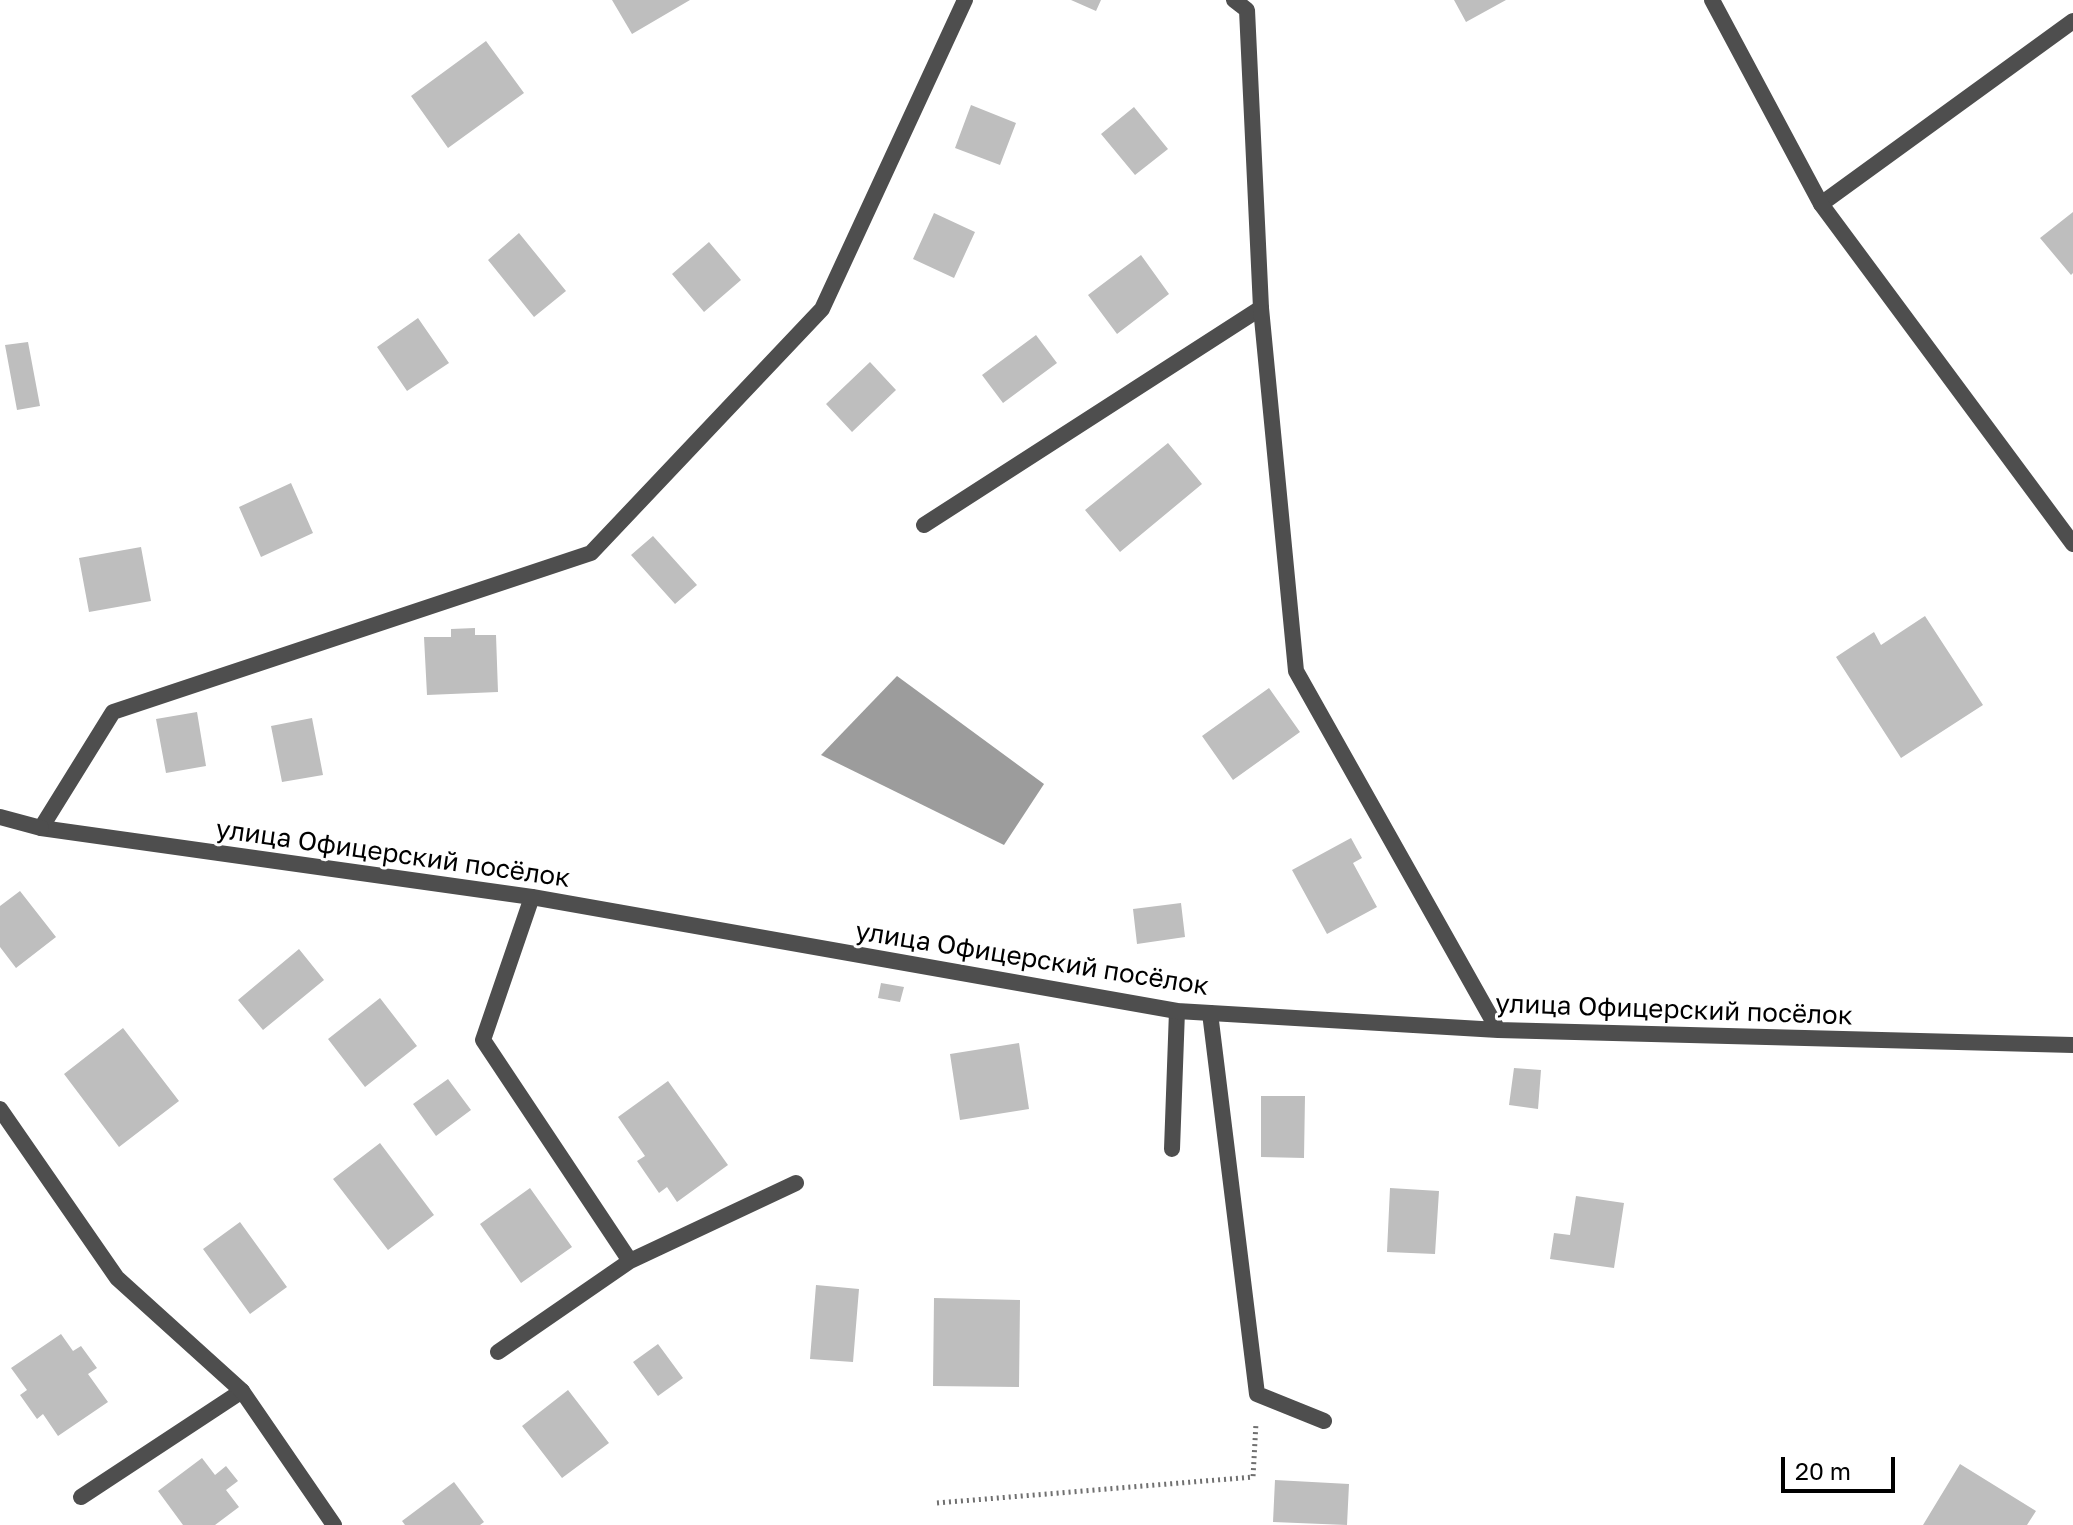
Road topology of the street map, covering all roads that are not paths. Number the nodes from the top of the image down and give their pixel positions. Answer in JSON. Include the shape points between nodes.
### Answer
{"nodes":[{"id":1,"x":965,"y":0,"type":"edge"},
{"id":2,"x":1234,"y":0,"type":"edge"},
{"id":3,"x":1712,"y":0,"type":"edge"},
{"id":4,"x":2073,"y":21,"type":"edge"},
{"id":5,"x":1821,"y":204,"type":"junction"},
{"id":6,"x":1261,"y":308,"type":"junction"},
{"id":7,"x":924,"y":525,"type":"dead end"},
{"id":8,"x":2073,"y":544,"type":"edge"},
{"id":9,"x":0,"y":817,"type":"edge"},
{"id":10,"x":41,"y":828,"type":"junction"},
{"id":11,"x":532,"y":897,"type":"junction"},
{"id":12,"x":1177,"y":1011,"type":"junction"},
{"id":13,"x":1210,"y":1013,"type":"junction"},
{"id":14,"x":1498,"y":1030,"type":"junction"},
{"id":15,"x":2073,"y":1045,"type":"edge"},
{"id":16,"x":0,"y":1109,"type":"edge"},
{"id":17,"x":1172,"y":1149,"type":"dead end"},
{"id":18,"x":796,"y":1183,"type":"dead end"},
{"id":19,"x":630,"y":1261,"type":"junction"},
{"id":20,"x":498,"y":1352,"type":"dead end"},
{"id":21,"x":242,"y":1391,"type":"junction"},
{"id":22,"x":1324,"y":1421,"type":"dead end"},
{"id":23,"x":81,"y":1497,"type":"dead end"},
{"id":24,"x":334,"y":1525,"type":"edge"}],
"edges":[{"from":1,"to":10,"type":"street","via":[[822,309],[591,553],[113,712]]},
{"from":2,"to":6,"type":"street","via":[[1247,10]]},
{"from":3,"to":5,"type":"street"},
{"from":4,"to":5,"type":"street"},
{"from":5,"to":8,"type":"street"},
{"from":6,"to":7,"type":"street"},
{"from":6,"to":14,"type":"street","via":[[1296,671]]},
{"from":9,"to":10,"type":"street","name":"улица Офицерский посёлок"},
{"from":10,"to":11,"type":"street","name":"улица Офицерский посёлок"},
{"from":11,"to":12,"type":"street","name":"улица Офицерский посёлок"},
{"from":11,"to":19,"type":"street","via":[[483,1040]]},
{"from":12,"to":13,"type":"street","name":"улица Офицерский посёлок"},
{"from":12,"to":17,"type":"street"},
{"from":13,"to":14,"type":"street","name":"улица Офицерский посёлок"},
{"from":13,"to":22,"type":"street","via":[[1257,1394]]},
{"from":14,"to":15,"type":"street","name":"улица Офицерский посёлок"},
{"from":16,"to":21,"type":"street","via":[[117,1278]]},
{"from":18,"to":19,"type":"street"},
{"from":19,"to":20,"type":"street"},
{"from":21,"to":23,"type":"street"},
{"from":21,"to":24,"type":"street"}]}
